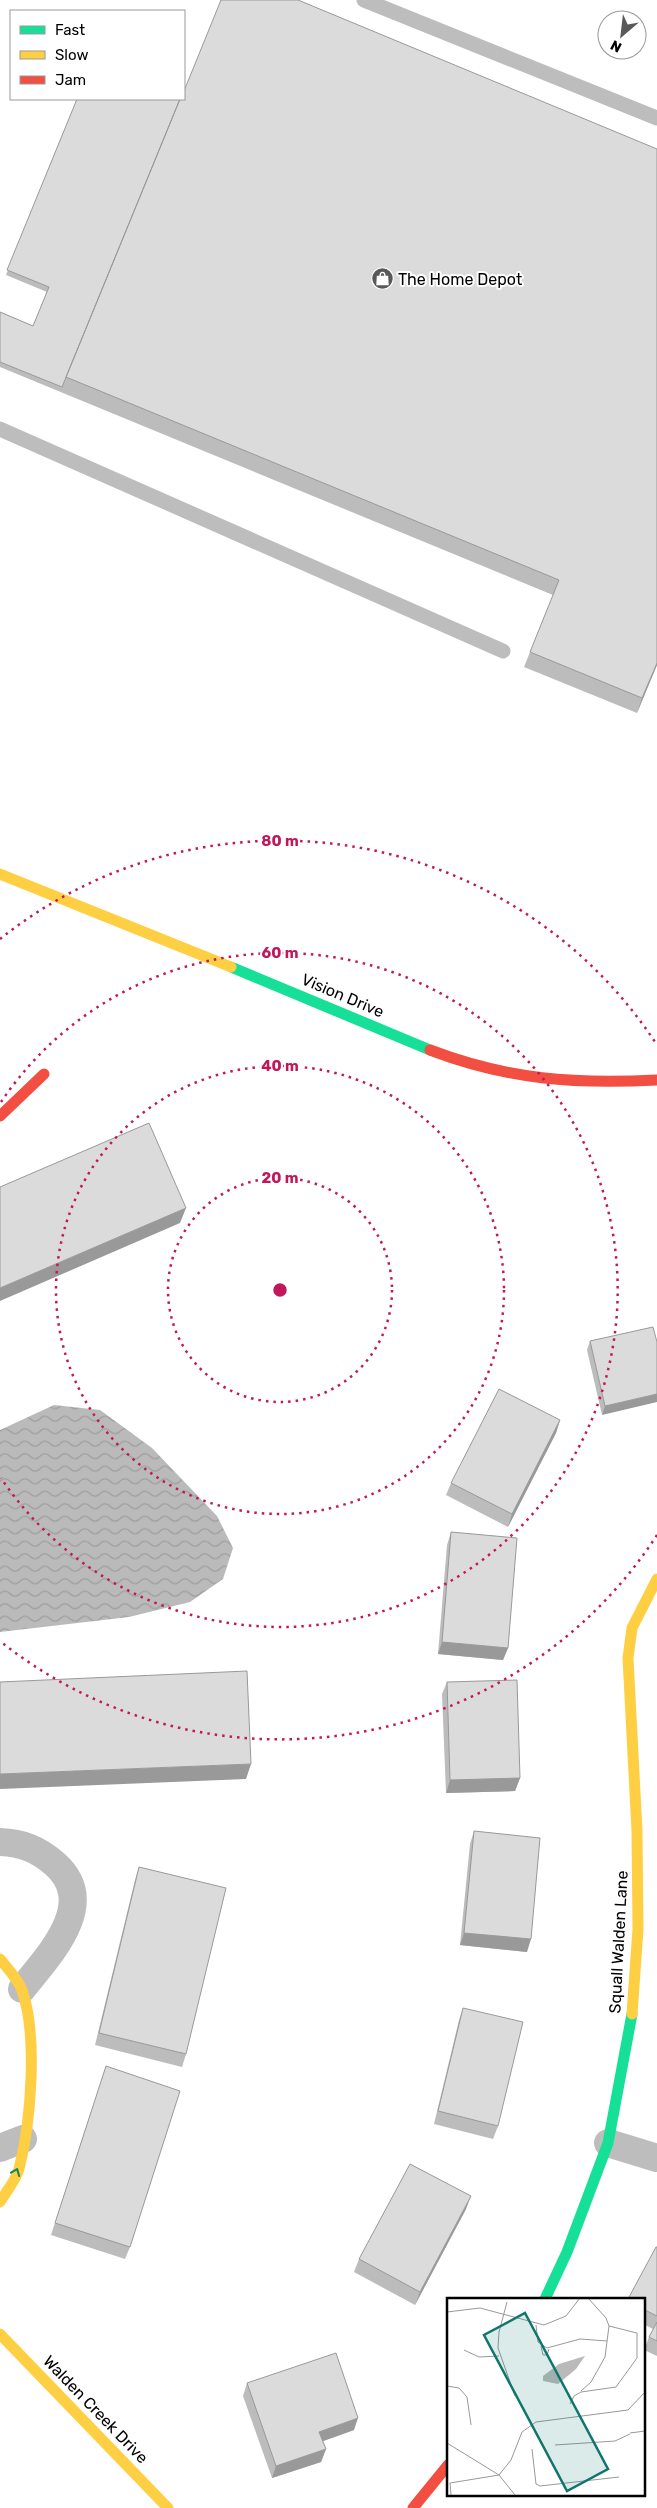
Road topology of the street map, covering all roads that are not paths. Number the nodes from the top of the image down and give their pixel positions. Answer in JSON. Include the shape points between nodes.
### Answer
{"nodes":[{"id":1,"x":364,"y":0,"type":"edge"},
{"id":2,"x":657,"y":118,"type":"edge"},
{"id":3,"x":0,"y":430,"type":"edge"},
{"id":4,"x":503,"y":651,"type":"dead end"},
{"id":5,"x":0,"y":874,"type":"edge"},
{"id":6,"x":44,"y":1074,"type":"dead end"},
{"id":7,"x":657,"y":1080,"type":"edge"},
{"id":8,"x":0,"y":1116,"type":"edge"},
{"id":9,"x":657,"y":1579,"type":"edge"},
{"id":10,"x":0,"y":1842,"type":"edge"},
{"id":11,"x":0,"y":1959,"type":"edge"},
{"id":12,"x":22,"y":1989,"type":"junction"},
{"id":13,"x":11,"y":2143,"type":"edge"},
{"id":14,"x":608,"y":2143,"type":"junction"},
{"id":15,"x":657,"y":2158,"type":"edge"},
{"id":16,"x":0,"y":2202,"type":"edge"},
{"id":17,"x":545,"y":2298,"type":"edge"},
{"id":18,"x":0,"y":2334,"type":"edge"},
{"id":19,"x":447,"y":2466,"type":"edge"},
{"id":20,"x":168,"y":2508,"type":"edge"},
{"id":21,"x":414,"y":2508,"type":"edge"}],
"edges":[{"from":1,"to":2,"type":"lane"},
{"from":3,"to":4,"type":"lane"},
{"from":5,"to":7,"type":"street","name":"Vision Drive","via":[[468,1064],[546,1080]]},
{"from":6,"to":8,"type":"street"},
{"from":9,"to":14,"type":"street","name":"Squall Walden Lane","via":[[632,1628],[628,1658],[637,1831],[638,1929],[631,2022]]},
{"from":10,"to":12,"type":"street","via":[[24,1844],[45,1855],[61,1869],[71,1887],[74,1906],[66,1930]]},
{"from":11,"to":12,"type":"street"},
{"from":12,"to":13,"type":"street","via":[[32,2068],[29,2107]]},
{"from":16,"to":13,"type":"street","one_way":true,"via":[[19,2171]]},
{"from":14,"to":15,"type":"street"},
{"from":14,"to":17,"type":"street","name":"Squall Walden Lane","via":[[567,2252]]},
{"from":18,"to":20,"type":"street","name":"Walden Creek Drive"},
{"from":19,"to":21,"type":"street"}]}
